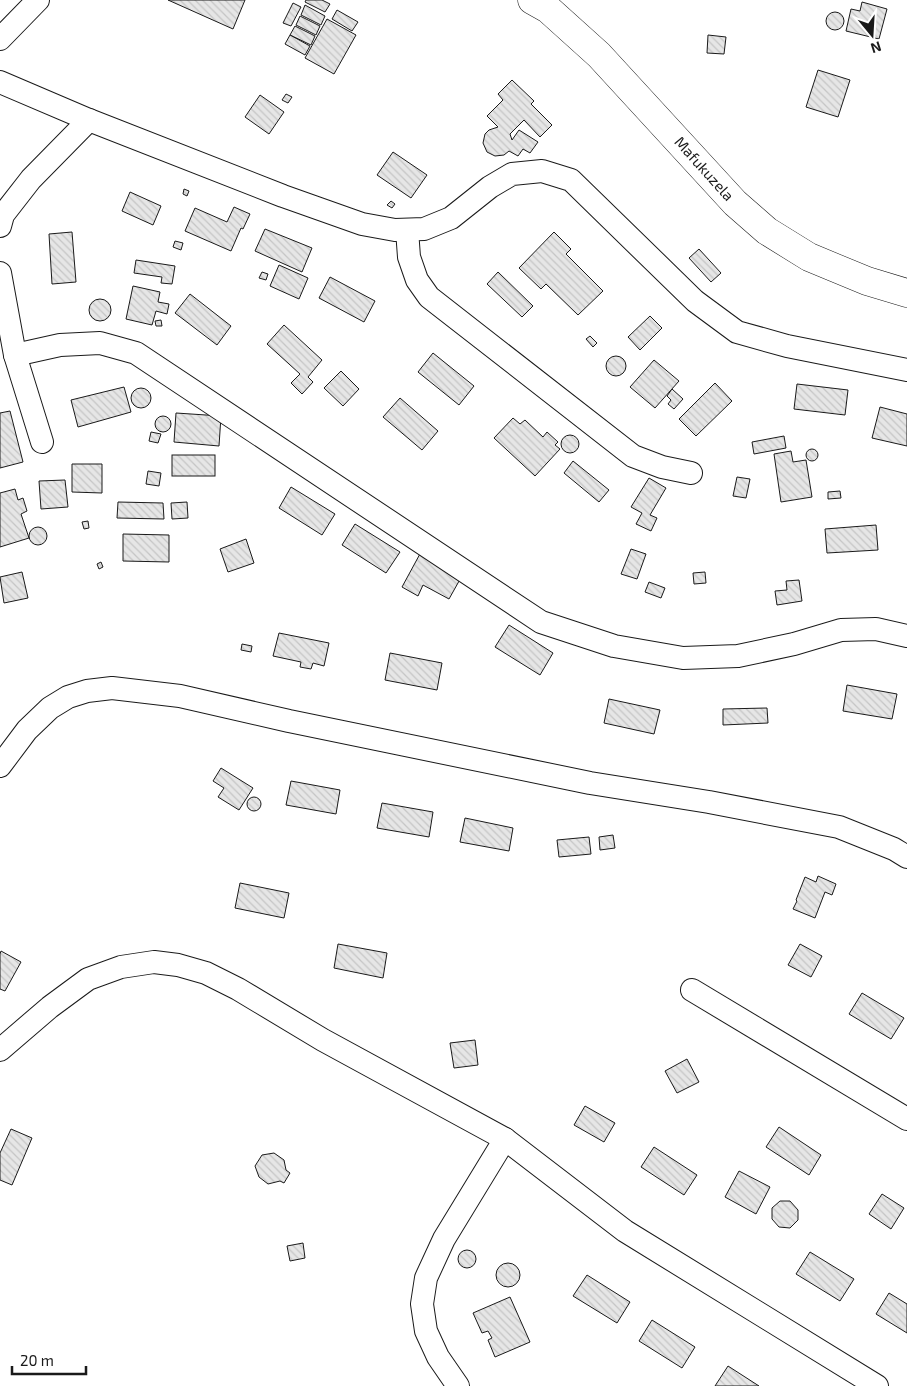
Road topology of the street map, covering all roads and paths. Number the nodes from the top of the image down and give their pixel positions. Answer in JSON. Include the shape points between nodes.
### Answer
{"nodes":[{"id":1,"x":38,"y":0,"type":"edge"},
{"id":2,"x":532,"y":0,"type":"edge"},
{"id":3,"x":0,"y":39,"type":"edge"},
{"id":4,"x":0,"y":82,"type":"edge"},
{"id":5,"x":89,"y":120,"type":"junction"},
{"id":6,"x":0,"y":226,"type":"edge"},
{"id":7,"x":407,"y":230,"type":"junction"},
{"id":8,"x":0,"y":273,"type":"edge"},
{"id":9,"x":907,"y":293,"type":"edge"},
{"id":10,"x":15,"y":355,"type":"junction"},
{"id":11,"x":907,"y":370,"type":"edge"},
{"id":12,"x":42,"y":442,"type":"dead end"},
{"id":13,"x":691,"y":473,"type":"dead end"},
{"id":14,"x":907,"y":636,"type":"edge"},
{"id":15,"x":0,"y":766,"type":"edge"},
{"id":16,"x":907,"y":857,"type":"edge"},
{"id":17,"x":692,"y":990,"type":"dead end"},
{"id":18,"x":0,"y":1050,"type":"edge"},
{"id":19,"x":907,"y":1119,"type":"edge"},
{"id":20,"x":504,"y":1139,"type":"junction"},
{"id":21,"x":458,"y":1386,"type":"edge"},
{"id":22,"x":877,"y":1386,"type":"edge"}],
"edges":[{"from":1,"to":3,"type":"street"},
{"from":2,"to":9,"type":"main road","name":"Mafukuzela","via":[[548,9],[599,55],[735,203],[767,231],[809,257],[867,281]]},
{"from":4,"to":5,"type":"street"},
{"from":5,"to":6,"type":"street","via":[[30,179],[3,215]]},
{"from":5,"to":7,"type":"street","via":[[362,224]]},
{"from":7,"to":11,"type":"street","via":[[424,229],[451,218],[512,174],[542,171],[571,180],[695,301],[737,332],[787,346]]},
{"from":7,"to":13,"type":"street","via":[[409,257],[417,280],[429,297],[633,456]]},
{"from":8,"to":10,"type":"street"},
{"from":10,"to":12,"type":"street"},
{"from":10,"to":14,"type":"street","via":[[60,345],[100,343],[136,353],[541,622],[614,646],[683,658],[738,656],[841,630],[876,629]]},
{"from":15,"to":16,"type":"street","via":[[27,730],[50,708],[86,691],[112,688],[180,696],[590,783],[839,828],[894,848]]},
{"from":17,"to":19,"type":"street"},
{"from":18,"to":20,"type":"street","via":[[50,1006],[88,979],[121,967],[154,962],[178,965],[206,973],[238,989],[323,1040]]},
{"from":20,"to":21,"type":"street","via":[[444,1239],[426,1278],[422,1304],[426,1331],[438,1357]]},
{"from":20,"to":22,"type":"street","via":[[625,1231]]}]}
